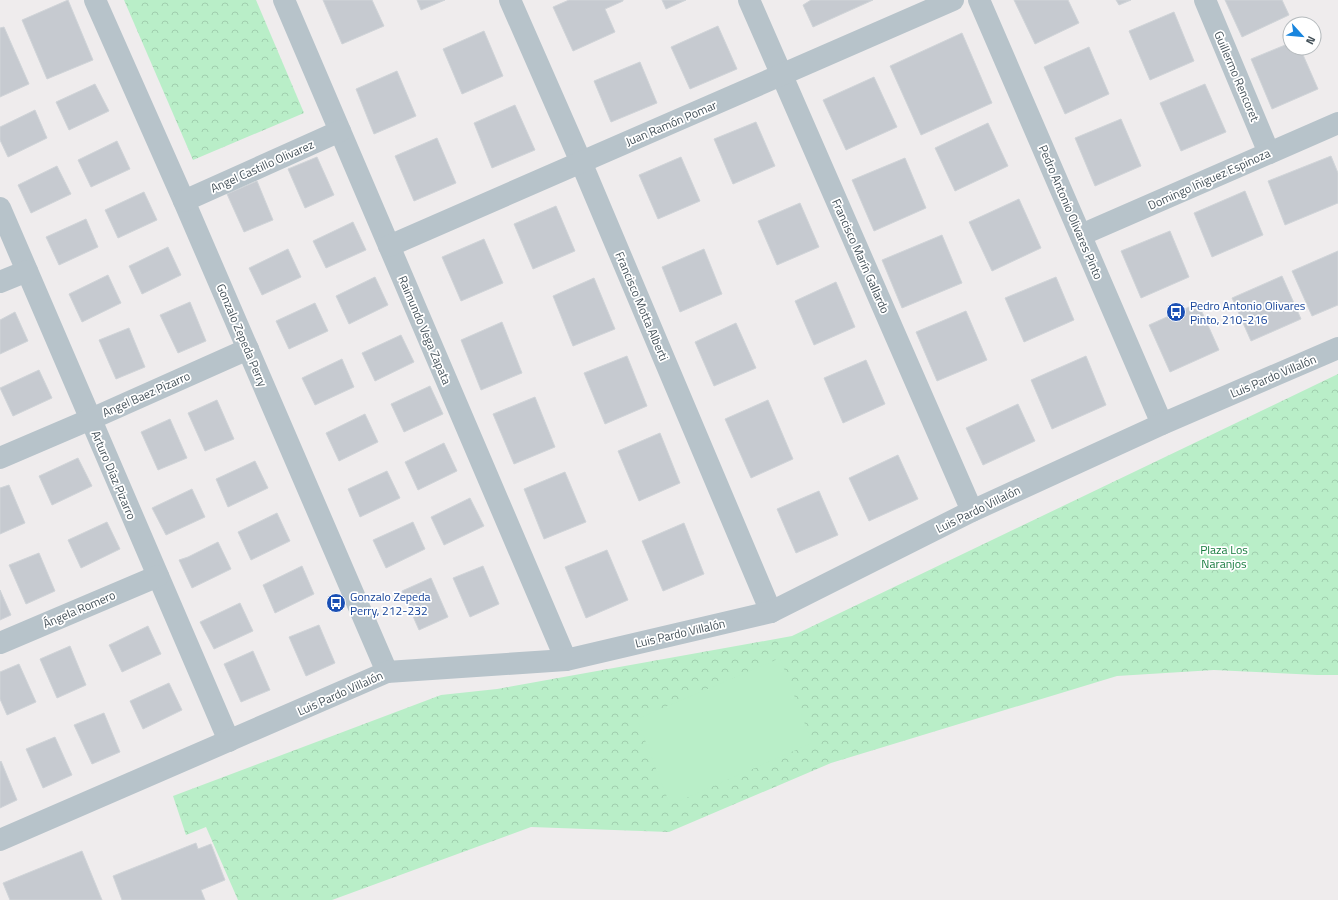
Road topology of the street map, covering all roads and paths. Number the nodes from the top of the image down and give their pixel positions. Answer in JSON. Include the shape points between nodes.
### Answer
{"nodes":[{"id":1,"x":95,"y":0,"type":"edge"},
{"id":2,"x":284,"y":0,"type":"edge"},
{"id":3,"x":510,"y":0,"type":"edge"},
{"id":4,"x":749,"y":0,"type":"edge"},
{"id":5,"x":953,"y":0,"type":"edge"},
{"id":6,"x":979,"y":0,"type":"edge"},
{"id":7,"x":1205,"y":0,"type":"edge"},
{"id":8,"x":782,"y":75,"type":"junction"},
{"id":9,"x":1338,"y":123,"type":"edge"},
{"id":10,"x":340,"y":131,"type":"junction"},
{"id":11,"x":1269,"y":153,"type":"junction"},
{"id":12,"x":581,"y":162,"type":"junction"},
{"id":13,"x":184,"y":201,"type":"junction"},
{"id":14,"x":0,"y":208,"type":"edge"},
{"id":15,"x":1080,"y":235,"type":"junction"},
{"id":16,"x":389,"y":246,"type":"junction"},
{"id":17,"x":27,"y":271,"type":"junction"},
{"id":18,"x":0,"y":282,"type":"edge"},
{"id":19,"x":1338,"y":348,"type":"edge"},
{"id":20,"x":248,"y":349,"type":"junction"},
{"id":21,"x":91,"y":419,"type":"junction"},
{"id":22,"x":1162,"y":424,"type":"junction"},
{"id":23,"x":0,"y":458,"type":"edge"},
{"id":24,"x":972,"y":511,"type":"junction"},
{"id":25,"x":158,"y":576,"type":"junction"},
{"id":26,"x":771,"y":612,"type":"junction"},
{"id":27,"x":0,"y":643,"type":"edge"},
{"id":28,"x":566,"y":660,"type":"junction"},
{"id":29,"x":387,"y":672,"type":"junction"},
{"id":30,"x":229,"y":741,"type":"junction"},
{"id":31,"x":0,"y":840,"type":"edge"}],
"edges":[{"from":1,"to":13,"type":"street","name":"Gonzalo Zepeda Perry"},
{"from":2,"to":10,"type":"street","name":"Raimundo Vega Zapata"},
{"from":3,"to":12,"type":"street","name":"Francisco Motta Alberti"},
{"from":4,"to":8,"type":"street","name":"Francisco Marín Gallardo"},
{"from":5,"to":8,"type":"street","name":"Juan Ramón Pomar"},
{"from":6,"to":15,"type":"street","name":"Pedro Antonio Olivares Pinto"},
{"from":7,"to":11,"type":"street","name":"Guillermo Rencoret"},
{"from":8,"to":12,"type":"street","name":"Juan Ramón Pomar"},
{"from":8,"to":24,"type":"street","name":"Francisco Marín Gallardo"},
{"from":9,"to":11,"type":"street","name":"Domingo Iñiguez Espinoza"},
{"from":10,"to":13,"type":"street","name":"Angel Castillo Olivarez"},
{"from":10,"to":16,"type":"street","name":"Raimundo Vega Zapata"},
{"from":11,"to":15,"type":"street","name":"Domingo Iñiguez Espinoza"},
{"from":12,"to":16,"type":"street","name":"Juan Ramón Pomar"},
{"from":12,"to":26,"type":"street","name":"Francisco Motta Alberti"},
{"from":13,"to":20,"type":"street","name":"Gonzalo Zepeda Perry"},
{"from":14,"to":17,"type":"street","name":"Arturo Díaz Pizarro"},
{"from":15,"to":22,"type":"street","name":"Pedro Antonio Olivares Pinto"},
{"from":16,"to":28,"type":"street","name":"Raimundo Vega Zapata"},
{"from":17,"to":18,"type":"street"},
{"from":17,"to":21,"type":"street","name":"Arturo Díaz Pizarro"},
{"from":19,"to":22,"type":"street","name":"Luis Pardo Villalón"},
{"from":20,"to":21,"type":"street","name":"Angel Baez Pizarro"},
{"from":20,"to":29,"type":"street","name":"Gonzalo Zepeda Perry"},
{"from":21,"to":23,"type":"street","name":"Angel Baez Pizarro"},
{"from":21,"to":25,"type":"street","name":"Arturo Díaz Pizarro"},
{"from":22,"to":24,"type":"street","name":"Luis Pardo Villalón"},
{"from":24,"to":26,"type":"street","name":"Luis Pardo Villalón"},
{"from":25,"to":27,"type":"street","name":"Ángela Romero"},
{"from":25,"to":30,"type":"street","name":"Arturo Díaz Pizarro"},
{"from":26,"to":28,"type":"street","name":"Luis Pardo Villalón"},
{"from":28,"to":29,"type":"street","name":"Luis Pardo Villalón"},
{"from":29,"to":30,"type":"street","name":"Luis Pardo Villalón"},
{"from":30,"to":31,"type":"street","name":"Luis Pardo Villalón"}]}
